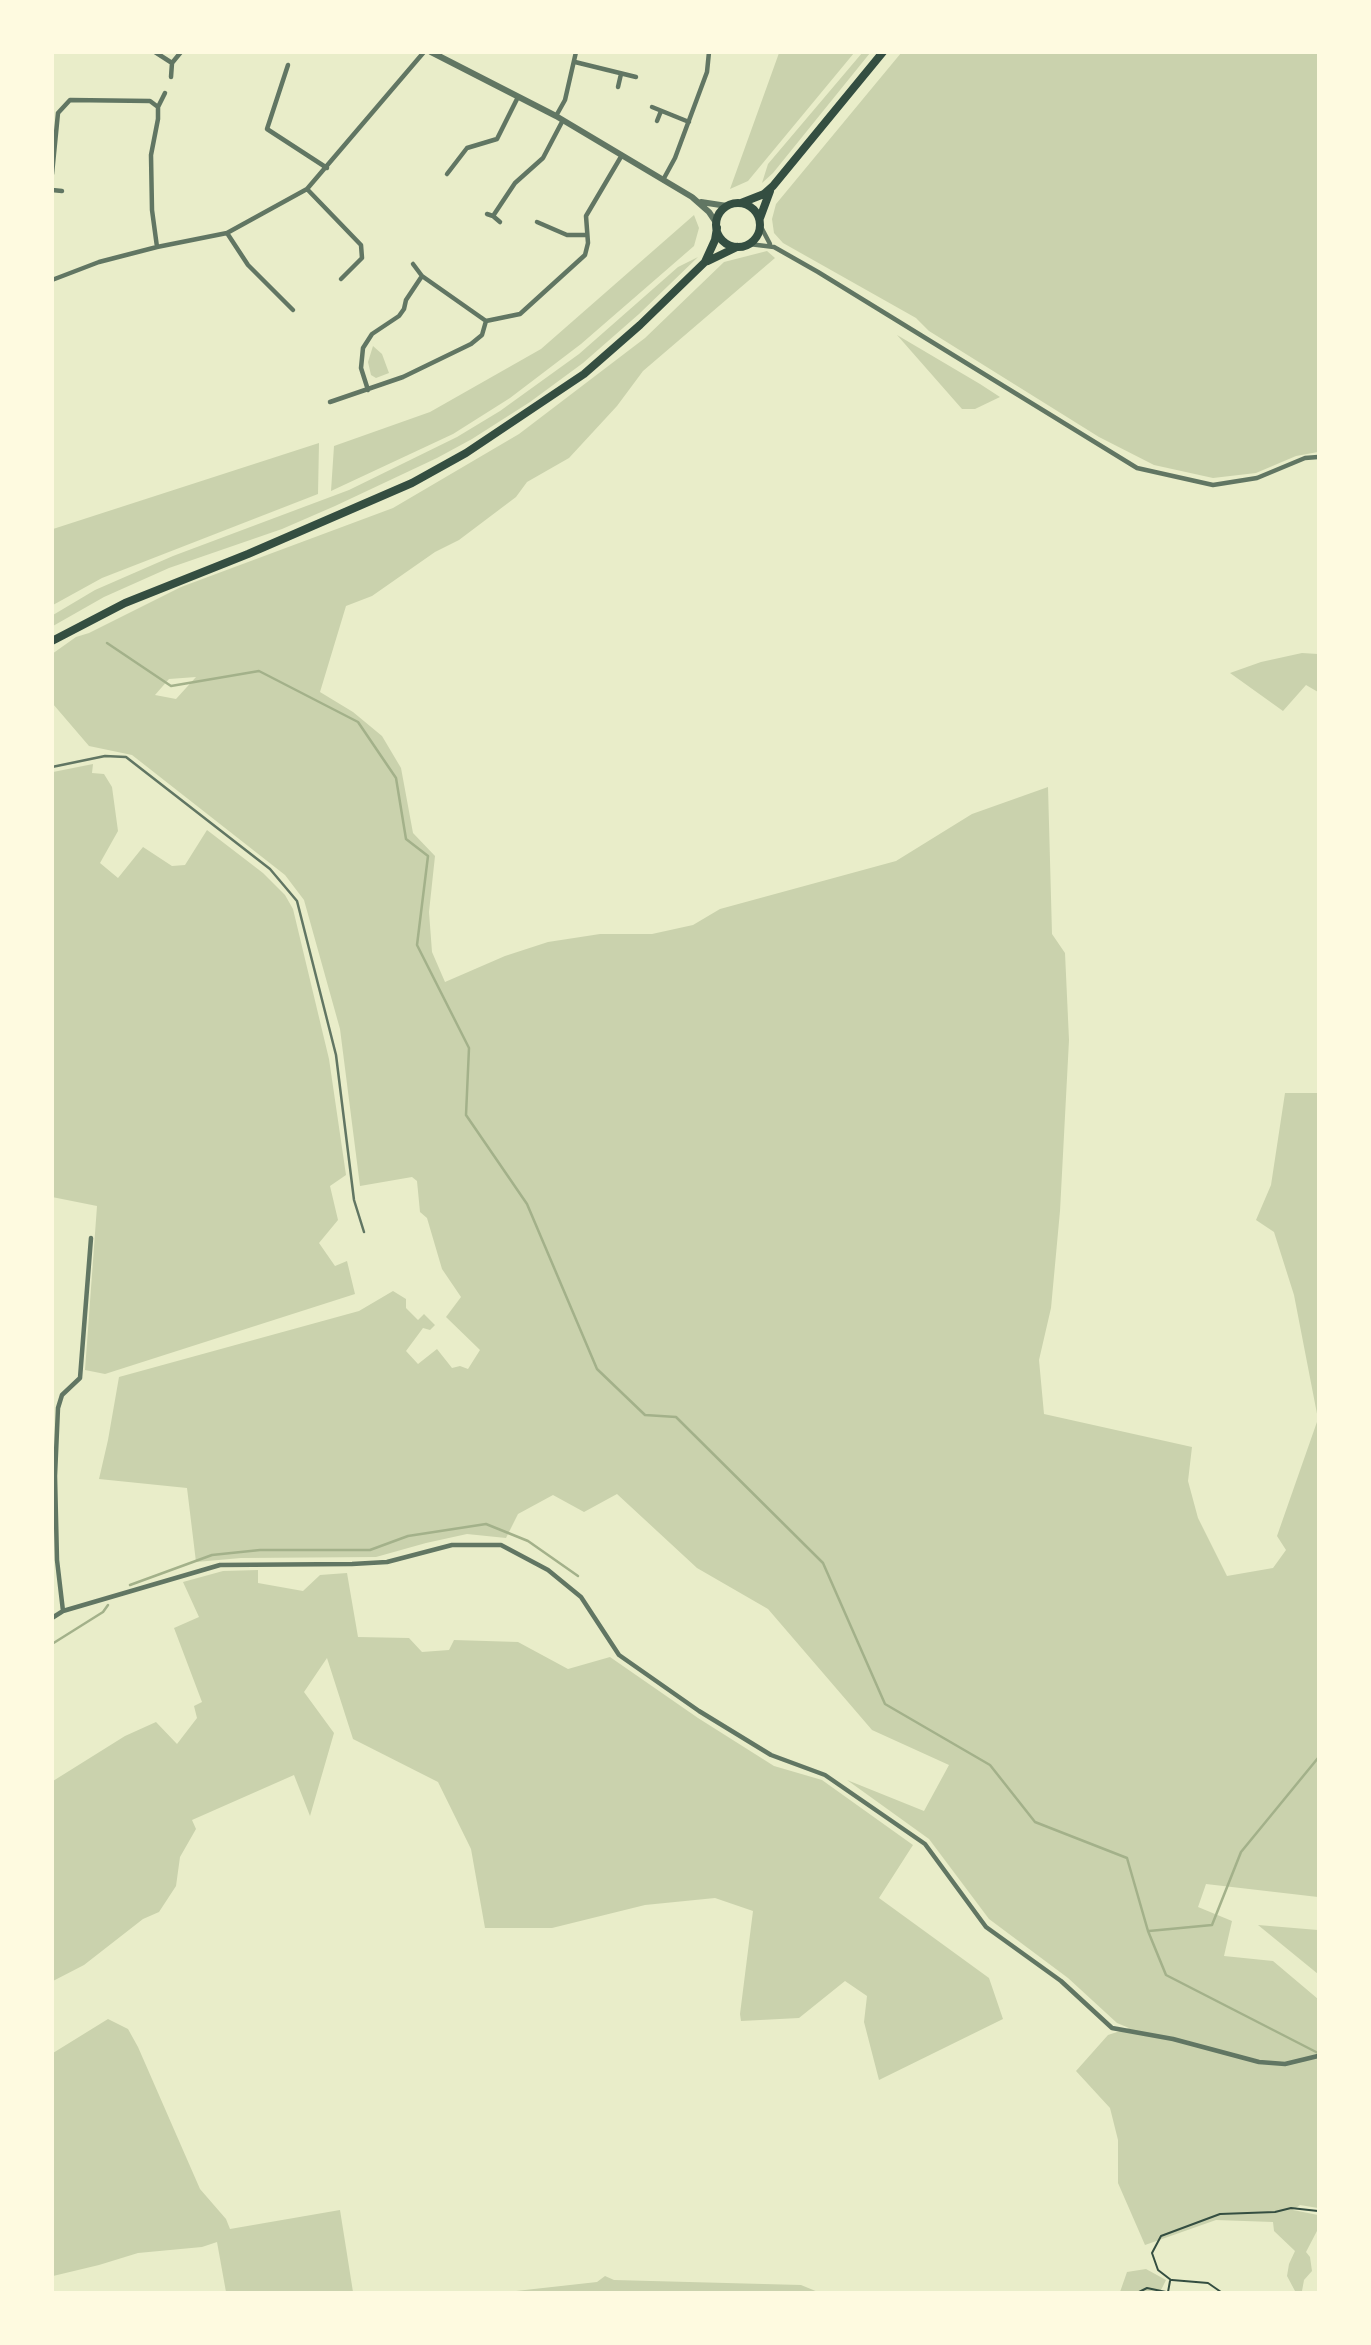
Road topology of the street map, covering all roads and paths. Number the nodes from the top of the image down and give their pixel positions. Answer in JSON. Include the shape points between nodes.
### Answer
{"nodes":[{"id":1,"x":155,"y":52,"type":"edge"},
{"id":2,"x":181,"y":52,"type":"edge"},
{"id":3,"x":424,"y":52,"type":"edge"},
{"id":4,"x":431,"y":52,"type":"edge"},
{"id":5,"x":576,"y":52,"type":"edge"},
{"id":6,"x":709,"y":52,"type":"edge"},
{"id":7,"x":883,"y":52,"type":"edge"},
{"id":8,"x":172,"y":62,"type":"junction"},
{"id":9,"x":575,"y":62,"type":"junction"},
{"id":10,"x":288,"y":65,"type":"dead end"},
{"id":11,"x":621,"y":74,"type":"junction"},
{"id":12,"x":171,"y":77,"type":"dead end"},
{"id":13,"x":636,"y":77,"type":"dead end"},
{"id":14,"x":618,"y":87,"type":"dead end"},
{"id":15,"x":165,"y":93,"type":"dead end"},
{"id":16,"x":518,"y":97,"type":"junction"},
{"id":17,"x":158,"y":107,"type":"junction"},
{"id":18,"x":652,"y":107,"type":"dead end"},
{"id":19,"x":661,"y":111,"type":"junction"},
{"id":20,"x":556,"y":116,"type":"junction"},
{"id":21,"x":563,"y":120,"type":"junction"},
{"id":22,"x":657,"y":121,"type":"dead end"},
{"id":23,"x":689,"y":122,"type":"junction"},
{"id":24,"x":622,"y":155,"type":"junction"},
{"id":25,"x":327,"y":168,"type":"junction"},
{"id":26,"x":52,"y":174,"type":"edge"},
{"id":27,"x":447,"y":174,"type":"dead end"},
{"id":28,"x":663,"y":180,"type":"junction"},
{"id":29,"x":773,"y":186,"type":"junction"},
{"id":30,"x":307,"y":189,"type":"junction"},
{"id":31,"x":52,"y":190,"type":"edge"},
{"id":32,"x":62,"y":191,"type":"dead end"},
{"id":33,"x":699,"y":201,"type":"junction"},
{"id":34,"x":741,"y":203,"type":"junction"},
{"id":35,"x":727,"y":206,"type":"junction"},
{"id":36,"x":500,"y":222,"type":"dead end"},
{"id":37,"x":537,"y":222,"type":"dead end"},
{"id":38,"x":760,"y":222,"type":"junction"},
{"id":39,"x":717,"y":226,"type":"junction"},
{"id":40,"x":227,"y":233,"type":"junction"},
{"id":41,"x":586,"y":234,"type":"junction"},
{"id":42,"x":745,"y":245,"type":"junction"},
{"id":43,"x":157,"y":247,"type":"junction"},
{"id":44,"x":774,"y":247,"type":"junction"},
{"id":45,"x":705,"y":262,"type":"junction"},
{"id":46,"x":413,"y":264,"type":"dead end"},
{"id":47,"x":422,"y":275,"type":"junction"},
{"id":48,"x":341,"y":279,"type":"dead end"},
{"id":49,"x":52,"y":280,"type":"edge"},
{"id":50,"x":293,"y":310,"type":"dead end"},
{"id":51,"x":486,"y":321,"type":"junction"},
{"id":52,"x":368,"y":390,"type":"junction"},
{"id":53,"x":330,"y":402,"type":"dead end"},
{"id":54,"x":1318,"y":457,"type":"edge"},
{"id":55,"x":52,"y":641,"type":"edge"},
{"id":56,"x":52,"y":767,"type":"edge"},
{"id":57,"x":364,"y":1232,"type":"dead end"},
{"id":58,"x":91,"y":1238,"type":"dead end"},
{"id":59,"x":55,"y":1559,"type":"edge"},
{"id":60,"x":62,"y":1611,"type":"junction"},
{"id":61,"x":52,"y":1618,"type":"edge"},
{"id":62,"x":1316,"y":2057,"type":"edge"},
{"id":63,"x":1318,"y":2211,"type":"edge"},
{"id":64,"x":1171,"y":2280,"type":"junction"},
{"id":65,"x":1139,"y":2292,"type":"edge"},
{"id":66,"x":1167,"y":2292,"type":"edge"},
{"id":67,"x":1221,"y":2292,"type":"edge"}],
"edges":[{"from":1,"to":8,"type":"street"},
{"from":2,"to":8,"type":"street"},
{"from":3,"to":25,"type":"street"},
{"from":4,"to":16,"type":"street"},
{"from":5,"to":9,"type":"street"},
{"from":6,"to":23,"type":"street","via":[[707,72]]},
{"from":7,"to":29,"type":"highway"},
{"from":8,"to":12,"type":"street"},
{"from":9,"to":11,"type":"street"},
{"from":9,"to":20,"type":"street"},
{"from":10,"to":25,"type":"street","via":[[267,129]]},
{"from":11,"to":13,"type":"street"},
{"from":11,"to":14,"type":"street"},
{"from":15,"to":17,"type":"street"},
{"from":16,"to":20,"type":"street"},
{"from":16,"to":27,"type":"street","via":[[497,139],[467,148]]},
{"from":17,"to":26,"type":"street","via":[[150,101],[70,100],[58,113]]},
{"from":17,"to":43,"type":"street","via":[[151,156]]},
{"from":18,"to":19,"type":"street"},
{"from":19,"to":22,"type":"street"},
{"from":19,"to":23,"type":"street"},
{"from":20,"to":21,"type":"street"},
{"from":21,"to":24,"type":"street"},
{"from":21,"to":36,"type":"street","via":[[543,158],[490,215]]},
{"from":23,"to":28,"type":"street"},
{"from":24,"to":28,"type":"street"},
{"from":24,"to":41,"type":"street","via":[[586,216]]},
{"from":25,"to":30,"type":"street"},
{"from":28,"to":33,"type":"street"},
{"from":29,"to":34,"type":"highway"},
{"from":29,"to":38,"type":"highway"},
{"from":30,"to":40,"type":"street"},
{"from":30,"to":48,"type":"street","via":[[361,245],[362,258]]},
{"from":31,"to":32,"type":"street"},
{"from":33,"to":35,"type":"street"},
{"from":33,"to":39,"type":"street"},
{"from":34,"to":35,"type":"highway"},
{"from":34,"to":38,"type":"highway","via":[[755,210]]},
{"from":35,"to":39,"type":"highway"},
{"from":37,"to":41,"type":"street","via":[[567,235]]},
{"from":38,"to":42,"type":"highway","via":[[757,236]]},
{"from":38,"to":44,"type":"street"},
{"from":39,"to":42,"type":"highway","via":[[725,242]]},
{"from":39,"to":45,"type":"highway"},
{"from":40,"to":43,"type":"street"},
{"from":40,"to":50,"type":"street","via":[[248,265]]},
{"from":41,"to":51,"type":"street","via":[[585,256],[528,310]]},
{"from":42,"to":44,"type":"street"},
{"from":42,"to":45,"type":"highway"},
{"from":43,"to":49,"type":"street"},
{"from":44,"to":54,"type":"street","via":[[1138,468],[1213,485],[1257,478]]},
{"from":45,"to":55,"type":"highway","via":[[584,374],[466,453],[412,484],[125,603]]},
{"from":46,"to":47,"type":"street"},
{"from":47,"to":51,"type":"street"},
{"from":47,"to":52,"type":"street","via":[[399,316],[372,334],[363,348],[361,368]]},
{"from":51,"to":52,"type":"street","via":[[475,342]]},
{"from":52,"to":53,"type":"street"},
{"from":56,"to":57,"type":"lane","via":[[105,756],[126,757],[270,869],[297,901],[336,1055],[354,1200]]},
{"from":58,"to":59,"type":"street","via":[[80,1378],[62,1395],[58,1408]]},
{"from":59,"to":60,"type":"street"},
{"from":60,"to":61,"type":"street"},
{"from":60,"to":62,"type":"street","via":[[220,1565],[387,1562],[452,1545],[501,1545],[548,1570],[581,1597],[619,1655],[678,1697],[771,1755],[825,1775],[925,1844],[986,1927],[1061,1981],[1112,2028],[1259,2062],[1285,2064]]},
{"from":63,"to":64,"type":"path","via":[[1291,2208],[1220,2214],[1161,2236],[1152,2253],[1158,2270]]},
{"from":64,"to":66,"type":"path"},
{"from":64,"to":67,"type":"path","via":[[1208,2283]]},
{"from":65,"to":66,"type":"path","via":[[1147,2288]]}]}
